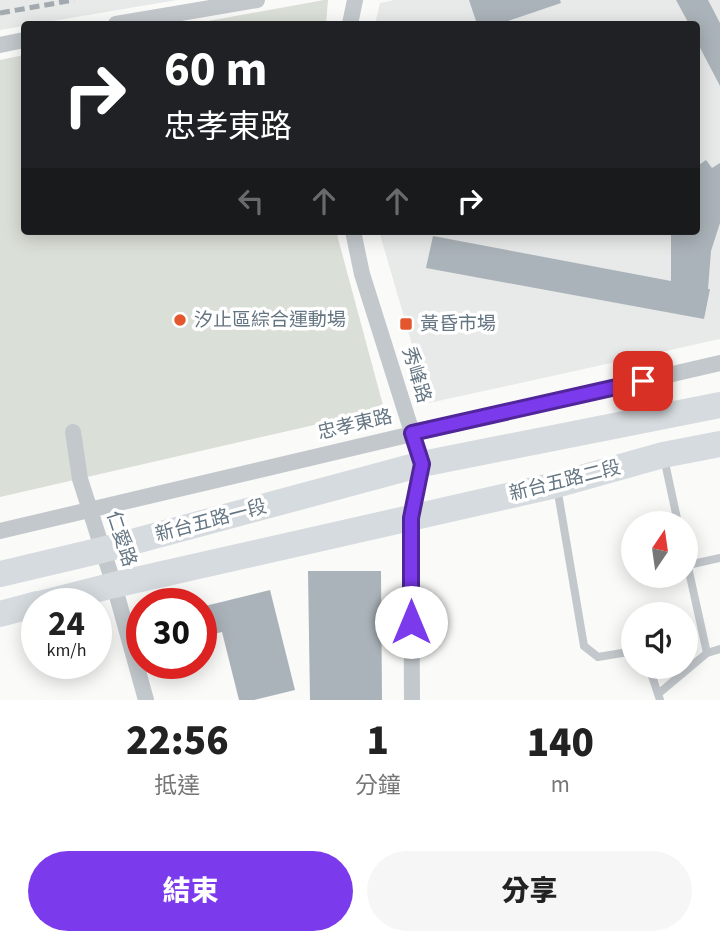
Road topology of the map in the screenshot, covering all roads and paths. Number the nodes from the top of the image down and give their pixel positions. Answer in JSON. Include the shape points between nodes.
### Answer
{"nodes":[{"id":1,"x":257,"y":0,"type":"edge"},
{"id":2,"x":355,"y":0,"type":"edge"},
{"id":3,"x":134,"y":21,"type":"edge"},
{"id":4,"x":351,"y":21,"type":"edge"},
{"id":5,"x":21,"y":41,"type":"edge"},
{"id":6,"x":0,"y":45,"type":"edge"},
{"id":7,"x":354,"y":235,"type":"edge"},
{"id":8,"x":720,"y":363,"type":"edge"},
{"id":9,"x":720,"y":405,"type":"edge"},
{"id":10,"x":73,"y":432,"type":"dead end"},
{"id":11,"x":412,"y":433,"type":"junction"},
{"id":12,"x":720,"y":444,"type":"edge"},
{"id":13,"x":663,"y":455,"type":"junction"},
{"id":14,"x":422,"y":464,"type":"junction"},
{"id":15,"x":556,"y":485,"type":"junction"},
{"id":16,"x":89,"y":509,"type":"junction"},
{"id":17,"x":675,"y":511,"type":"edge"},
{"id":18,"x":411,"y":518,"type":"junction"},
{"id":19,"x":0,"y":531,"type":"edge"},
{"id":20,"x":102,"y":550,"type":"junction"},
{"id":21,"x":720,"y":558,"type":"edge"},
{"id":22,"x":698,"y":560,"type":"edge"},
{"id":23,"x":0,"y":574,"type":"edge"},
{"id":24,"x":114,"y":585,"type":"junction"},
{"id":25,"x":102,"y":588,"type":"edge"},
{"id":26,"x":693,"y":588,"type":"edge"},
{"id":27,"x":21,"y":608,"type":"edge"},
{"id":28,"x":0,"y":614,"type":"edge"},
{"id":29,"x":720,"y":649,"type":"edge"},
{"id":30,"x":621,"y":653,"type":"edge"},
{"id":31,"x":707,"y":653,"type":"junction"},
{"id":32,"x":653,"y":679,"type":"edge"},
{"id":33,"x":659,"y":697,"type":"edge"},
{"id":34,"x":146,"y":700,"type":"edge"},
{"id":35,"x":411,"y":700,"type":"edge"}],
"edges":[{"from":1,"to":3,"type":"street"},
{"from":2,"to":4,"type":"street"},
{"from":5,"to":6,"type":"street"},
{"from":7,"to":11,"type":"street","name":"秀峰路"},
{"from":8,"to":11,"type":"street","name":"忠孝東路"},
{"from":9,"to":14,"type":"main road"},
{"from":10,"to":16,"type":"street","name":"仁愛路"},
{"from":11,"to":14,"type":"street","name":"秀峰路"},
{"from":11,"to":16,"type":"street","name":"忠孝東路"},
{"from":12,"to":13,"type":"main road","name":"新台五路二段"},
{"from":13,"to":15,"type":"main road","name":"新台五路二段"},
{"from":13,"to":17,"type":"lane"},
{"from":14,"to":18,"type":"street","name":"秀峰路"},
{"from":14,"to":20,"type":"main road","name":"新台五路一段"},
{"from":15,"to":18,"type":"main road","name":"新台五路二段"},
{"from":15,"to":30,"type":"lane","via":[[584,646],[598,657]]},
{"from":16,"to":19,"type":"street","name":"忠孝東路"},
{"from":16,"to":20,"type":"street","name":"仁愛路"},
{"from":18,"to":24,"type":"main road","name":"新台五路一段"},
{"from":18,"to":35,"type":"street","name":"秀峰路"},
{"from":20,"to":23,"type":"main road","name":"新台五路一段"},
{"from":20,"to":24,"type":"street","name":"仁愛路"},
{"from":21,"to":22,"type":"lane"},
{"from":24,"to":25,"type":"main road","name":"新台五路一段"},
{"from":24,"to":34,"type":"street","name":"仁愛路"},
{"from":26,"to":31,"type":"lane"},
{"from":27,"to":28,"type":"main road","name":"新台五路一段"},
{"from":29,"to":31,"type":"lane"},
{"from":31,"to":33,"type":"lane"},
{"from":32,"to":33,"type":"lane"}]}
